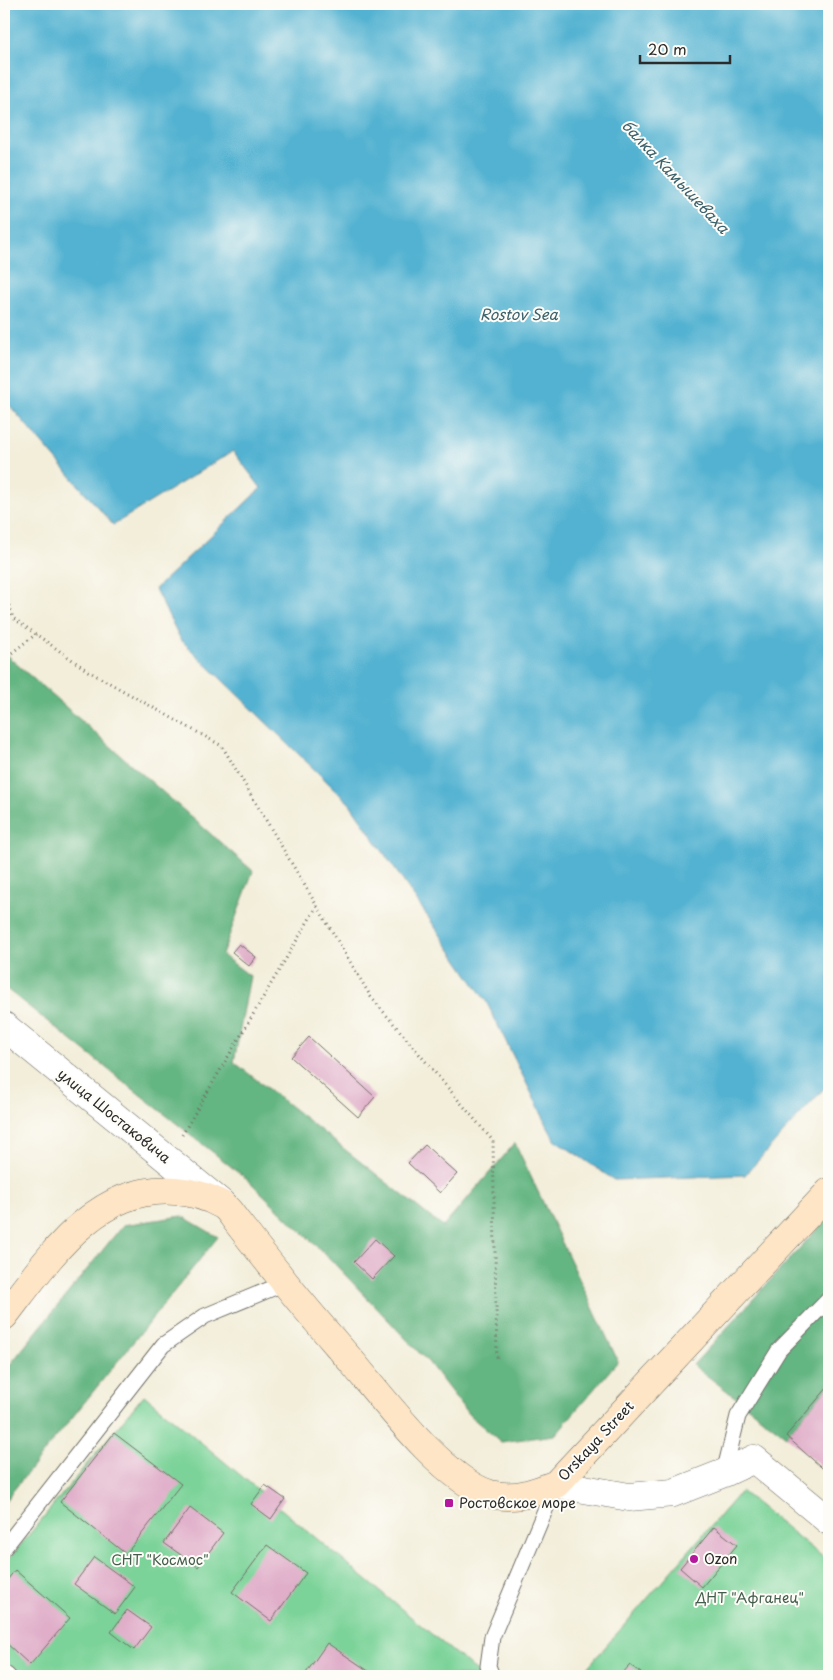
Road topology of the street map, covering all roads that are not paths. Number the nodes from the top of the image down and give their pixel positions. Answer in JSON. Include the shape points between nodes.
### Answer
{"nodes":[{"id":1,"x":4,"y":1026,"type":"edge"},
{"id":2,"x":829,"y":1192,"type":"edge"},
{"id":3,"x":224,"y":1205,"type":"junction"},
{"id":4,"x":285,"y":1283,"type":"junction"},
{"id":5,"x":829,"y":1299,"type":"edge"},
{"id":6,"x":4,"y":1316,"type":"edge"},
{"id":7,"x":724,"y":1473,"type":"junction"},
{"id":8,"x":556,"y":1484,"type":"junction"},
{"id":9,"x":829,"y":1521,"type":"edge"},
{"id":10,"x":4,"y":1548,"type":"edge"},
{"id":11,"x":4,"y":1673,"type":"edge"},
{"id":12,"x":8,"y":1676,"type":"edge"},
{"id":13,"x":492,"y":1676,"type":"edge"}],
"edges":[{"from":1,"to":3,"type":"street","name":"улица Шостаковича"},
{"from":2,"to":8,"type":"main road","name":"Orskaya Street"},
{"from":3,"to":4,"type":"main road","name":"Orskaya Street"},
{"from":3,"to":6,"type":"main road","via":[[190,1192],[164,1190],[139,1193],[111,1204],[87,1219],[58,1246]]},
{"from":4,"to":8,"type":"main road","name":"Orskaya Street","via":[[408,1429],[462,1480],[489,1494],[510,1497],[533,1494]]},
{"from":4,"to":10,"type":"lane","via":[[205,1316],[163,1345]]},
{"from":5,"to":7,"type":"lane","via":[[779,1350],[738,1416]]},
{"from":7,"to":8,"type":"street","via":[[673,1493],[629,1498]]},
{"from":7,"to":9,"type":"street","via":[[754,1459]]},
{"from":8,"to":13,"type":"lane","via":[[492,1637],[488,1666]]},
{"from":11,"to":12,"type":"lane"}]}
